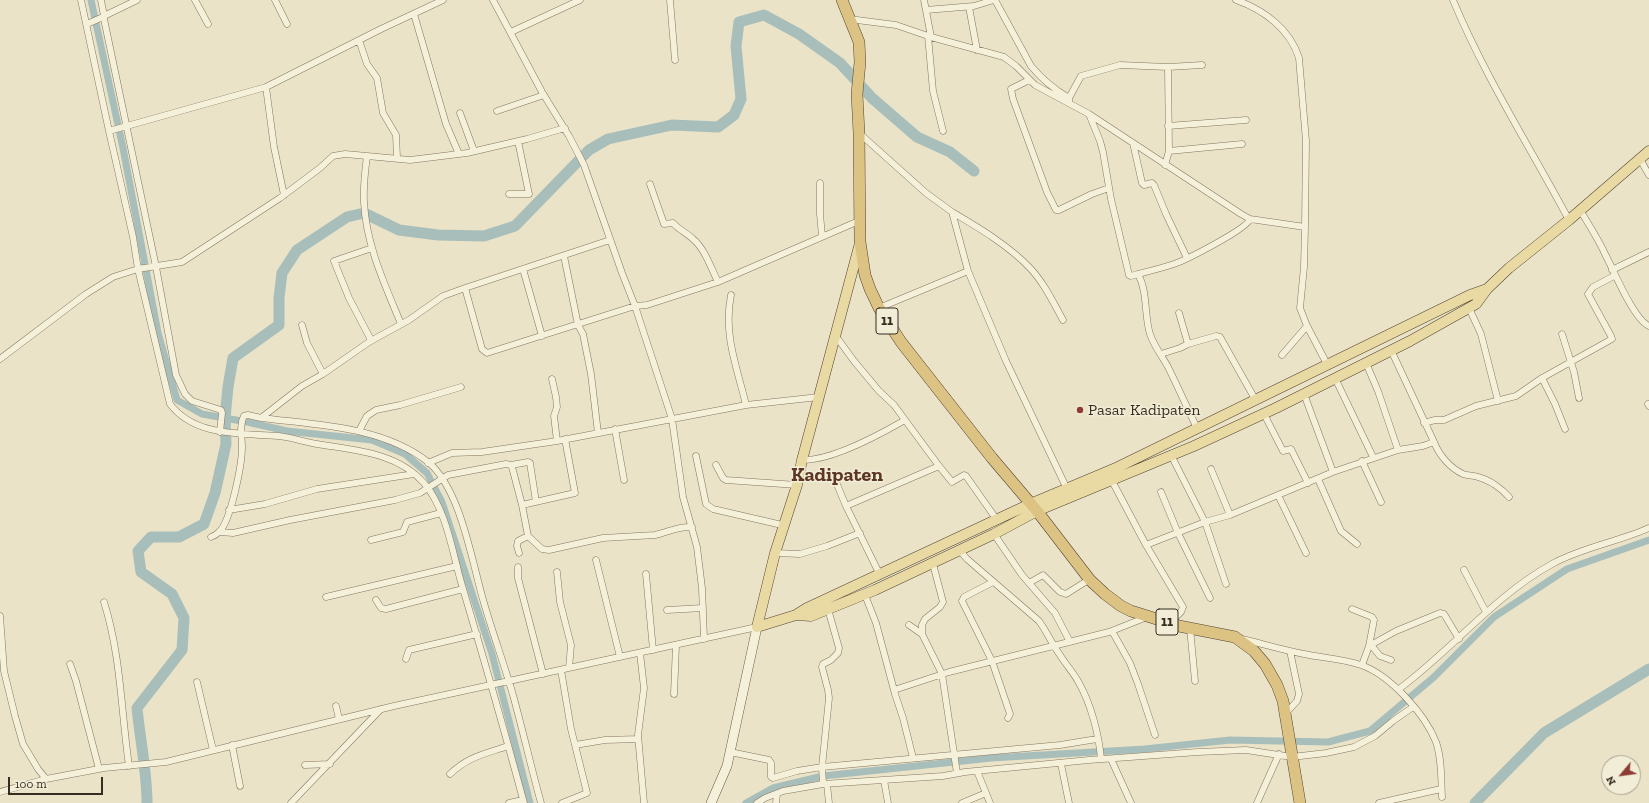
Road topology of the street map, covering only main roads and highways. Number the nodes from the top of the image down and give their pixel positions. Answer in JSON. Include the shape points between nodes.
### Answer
{"nodes":[{"id":1,"x":842,"y":0,"type":"edge"},
{"id":2,"x":1649,"y":151,"type":"edge"},
{"id":3,"x":860,"y":242,"type":"junction"},
{"id":4,"x":1487,"y":289,"type":"junction"},
{"id":5,"x":1404,"y":328,"type":"junction"},
{"id":6,"x":1410,"y":341,"type":"junction"},
{"id":7,"x":1323,"y":367,"type":"junction"},
{"id":8,"x":1325,"y":384,"type":"junction"},
{"id":9,"x":1269,"y":393,"type":"junction"},
{"id":10,"x":1276,"y":408,"type":"junction"},
{"id":11,"x":1034,"y":508,"type":"junction"},
{"id":12,"x":796,"y":615,"type":"junction"},
{"id":13,"x":757,"y":627,"type":"junction"},
{"id":14,"x":711,"y":803,"type":"edge"},
{"id":15,"x":1300,"y":803,"type":"edge"}],
"edges":[{"from":1,"to":3,"type":"highway","number":"11","via":[[859,42],[857,94]]},
{"from":2,"to":4,"type":"main road"},
{"from":3,"to":11,"type":"highway","number":"11","via":[[870,289],[901,342]]},
{"from":3,"to":13,"type":"main road","via":[[797,485],[782,525]]},
{"from":4,"to":5,"type":"main road"},
{"from":4,"to":6,"type":"main road","via":[[1476,304]]},
{"from":5,"to":6,"type":"main road"},
{"from":5,"to":7,"type":"main road"},
{"from":6,"to":8,"type":"main road"},
{"from":7,"to":8,"type":"main road"},
{"from":7,"to":9,"type":"main road"},
{"from":8,"to":10,"type":"main road"},
{"from":9,"to":10,"type":"main road"},
{"from":9,"to":11,"type":"main road","via":[[1118,467],[1067,489]]},
{"from":10,"to":11,"type":"main road","via":[[1111,479]]},
{"from":11,"to":12,"type":"main road","via":[[997,520]]},
{"from":11,"to":12,"type":"main road","via":[[994,534],[865,595],[811,616]]},
{"from":11,"to":15,"type":"highway","number":"11","via":[[1090,579],[1121,606],[1170,623],[1235,637],[1254,651],[1265,664],[1283,701]]},
{"from":12,"to":13,"type":"main road"},
{"from":13,"to":14,"type":"main road","via":[[727,766]]}]}
